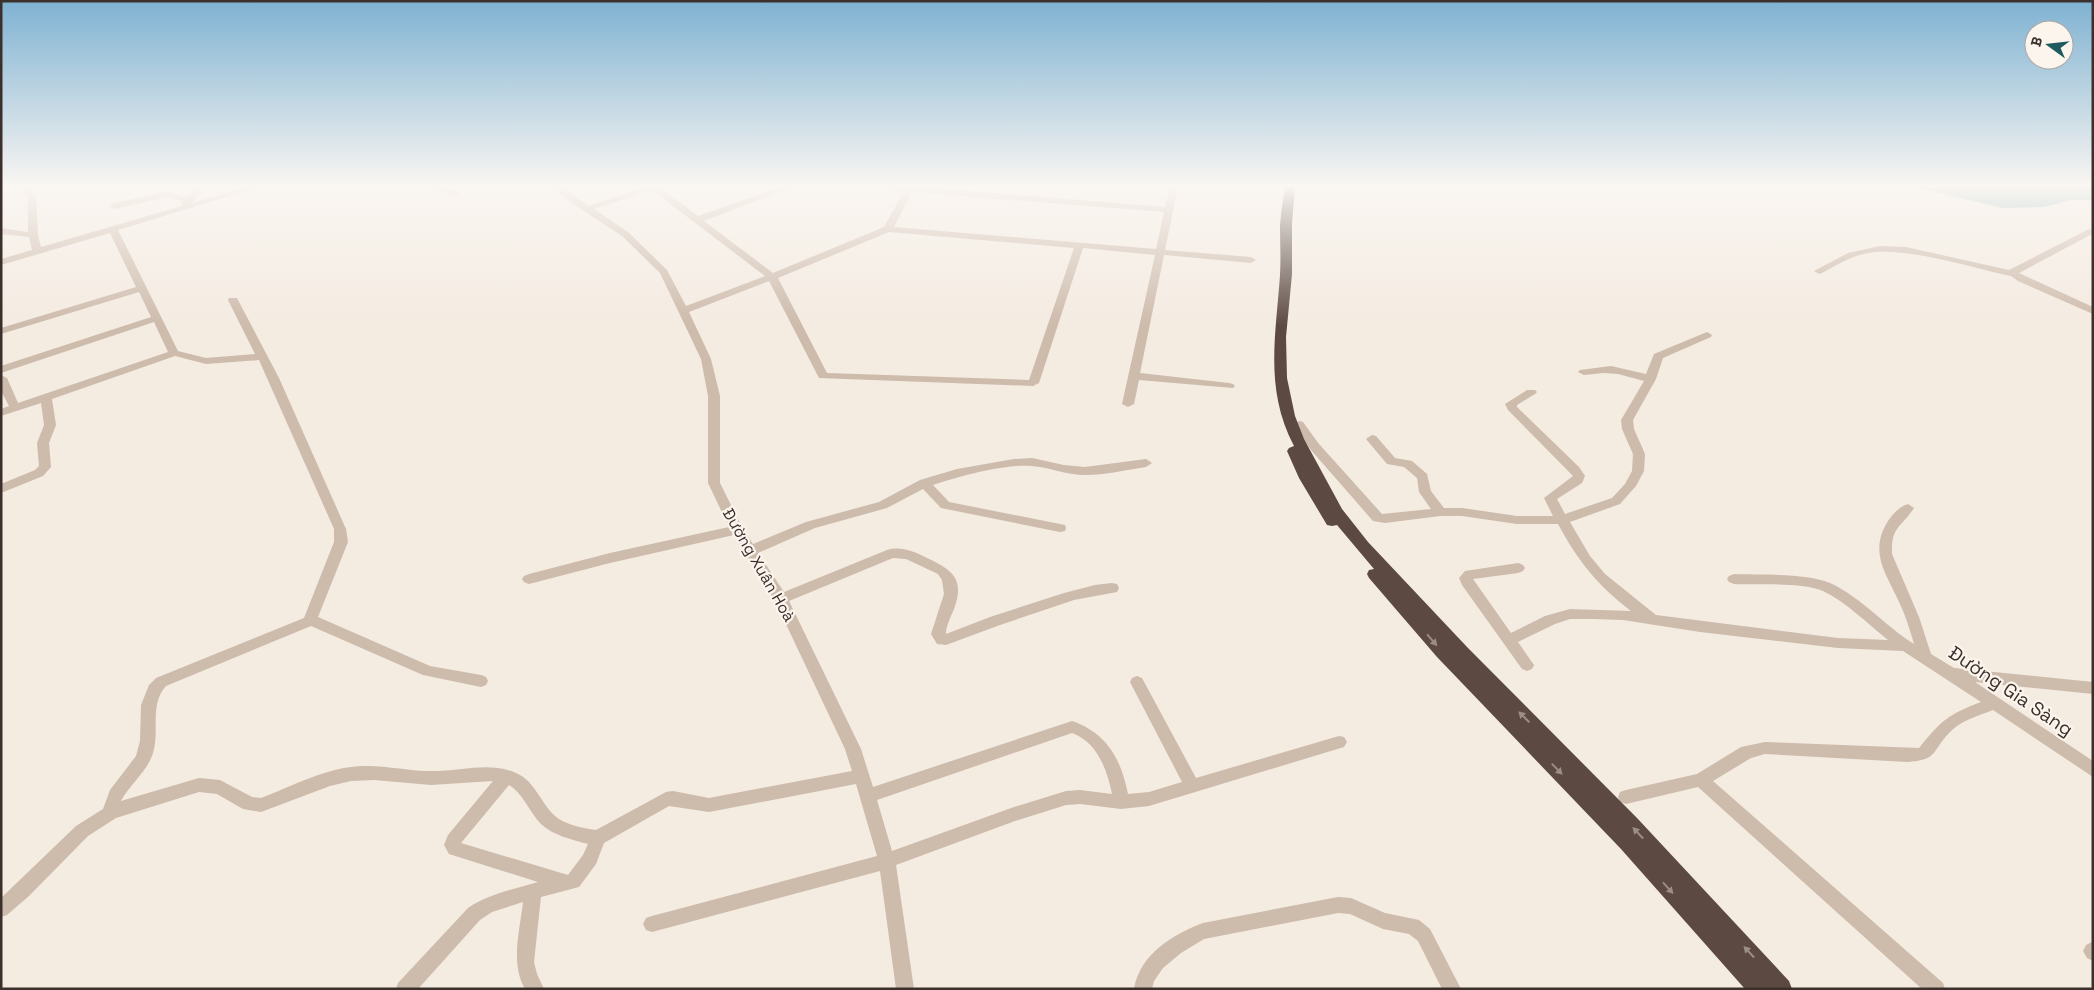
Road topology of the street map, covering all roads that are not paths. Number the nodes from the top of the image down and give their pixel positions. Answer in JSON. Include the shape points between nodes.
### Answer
{"nodes":[{"id":1,"x":19,"y":233,"type":"edge"},
{"id":2,"x":99,"y":233,"type":"edge"},
{"id":3,"x":115,"y":233,"type":"edge"},
{"id":4,"x":624,"y":233,"type":"edge"},
{"id":5,"x":714,"y":233,"type":"edge"},
{"id":6,"x":878,"y":233,"type":"edge"},
{"id":7,"x":935,"y":233,"type":"edge"},
{"id":8,"x":1164,"y":233,"type":"edge"},
{"id":9,"x":1276,"y":233,"type":"edge"},
{"id":10,"x":1286,"y":233,"type":"edge"},
{"id":11,"x":2087,"y":233,"type":"edge"},
{"id":12,"x":33,"y":235,"type":"joint"},
{"id":13,"x":1079,"y":246,"type":"junction"},
{"id":14,"x":37,"y":252,"type":"junction"},
{"id":15,"x":1160,"y":252,"type":"junction"},
{"id":16,"x":1251,"y":260,"type":"dead end"},
{"id":17,"x":1,"y":262,"type":"edge"},
{"id":18,"x":1819,"y":271,"type":"dead end"},
{"id":19,"x":2014,"y":274,"type":"junction"},
{"id":20,"x":772,"y":277,"type":"junction"},
{"id":21,"x":142,"y":288,"type":"junction"},
{"id":22,"x":233,"y":300,"type":"dead end"},
{"id":23,"x":683,"y":311,"type":"junction"},
{"id":24,"x":2093,"y":311,"type":"edge"},
{"id":25,"x":157,"y":318,"type":"junction"},
{"id":26,"x":1,"y":331,"type":"edge"},
{"id":27,"x":1707,"y":335,"type":"dead end"},
{"id":28,"x":174,"y":353,"type":"junction"},
{"id":29,"x":262,"y":357,"type":"junction"},
{"id":30,"x":1,"y":370,"type":"edge"},
{"id":31,"x":1584,"y":372,"type":"dead end"},
{"id":32,"x":1134,"y":376,"type":"junction"},
{"id":33,"x":1,"y":378,"type":"edge"},
{"id":34,"x":1650,"y":380,"type":"junction"},
{"id":35,"x":1229,"y":386,"type":"dead end"},
{"id":36,"x":1531,"y":392,"type":"dead end"},
{"id":37,"x":46,"y":398,"type":"junction"},
{"id":38,"x":1128,"y":404,"type":"dead end"},
{"id":39,"x":15,"y":408,"type":"junction"},
{"id":40,"x":1,"y":413,"type":"edge"},
{"id":41,"x":1299,"y":425,"type":"dead end"},
{"id":42,"x":1372,"y":439,"type":"dead end"},
{"id":43,"x":1146,"y":464,"type":"dead end"},
{"id":44,"x":924,"y":483,"type":"junction"},
{"id":45,"x":1,"y":489,"type":"edge"},
{"id":46,"x":1908,"y":508,"type":"dead end"},
{"id":47,"x":1440,"y":512,"type":"junction"},
{"id":48,"x":1563,"y":520,"type":"junction"},
{"id":49,"x":1060,"y":528,"type":"dead end"},
{"id":50,"x":737,"y":530,"type":"junction"},
{"id":51,"x":750,"y":551,"type":"junction"},
{"id":52,"x":1518,"y":568,"type":"dead end"},
{"id":53,"x":529,"y":579,"type":"dead end"},
{"id":54,"x":1734,"y":579,"type":"dead end"},
{"id":55,"x":1112,"y":588,"type":"dead end"},
{"id":56,"x":781,"y":599,"type":"junction"},
{"id":57,"x":310,"y":620,"type":"junction"},
{"id":58,"x":1654,"y":620,"type":"junction"},
{"id":59,"x":1509,"y":640,"type":"junction"},
{"id":60,"x":1906,"y":646,"type":"junction"},
{"id":61,"x":1925,"y":658,"type":"junction"},
{"id":62,"x":1527,"y":665,"type":"dead end"},
{"id":63,"x":1950,"y":673,"type":"junction"},
{"id":64,"x":481,"y":682,"type":"dead end"},
{"id":65,"x":1137,"y":682,"type":"dead end"},
{"id":66,"x":2093,"y":688,"type":"edge"},
{"id":67,"x":1994,"y":703,"type":"junction"},
{"id":68,"x":1339,"y":742,"type":"dead end"},
{"id":69,"x":2093,"y":770,"type":"edge"},
{"id":70,"x":862,"y":776,"type":"junction"},
{"id":71,"x":506,"y":777,"type":"junction"},
{"id":72,"x":1701,"y":780,"type":"junction"},
{"id":73,"x":1192,"y":786,"type":"junction"},
{"id":74,"x":868,"y":796,"type":"junction"},
{"id":75,"x":1626,"y":797,"type":"dead end"},
{"id":76,"x":1121,"y":802,"type":"junction"},
{"id":77,"x":110,"y":813,"type":"junction"},
{"id":78,"x":598,"y":838,"type":"junction"},
{"id":79,"x":887,"y":860,"type":"junction"},
{"id":80,"x":567,"y":883,"type":"junction"},
{"id":81,"x":533,"y":892,"type":"junction"},
{"id":82,"x":1,"y":909,"type":"edge"},
{"id":83,"x":652,"y":924,"type":"dead end"},
{"id":84,"x":405,"y":989,"type":"edge"},
{"id":85,"x":535,"y":989,"type":"edge"},
{"id":86,"x":905,"y":989,"type":"edge"},
{"id":87,"x":1143,"y":989,"type":"edge"},
{"id":88,"x":1452,"y":989,"type":"edge"},
{"id":89,"x":1760,"y":989,"type":"edge"},
{"id":90,"x":1781,"y":989,"type":"edge"},
{"id":91,"x":1936,"y":989,"type":"edge"}],
"edges":[{"from":1,"to":12,"type":"street"},
{"from":2,"to":14,"type":"street"},
{"from":3,"to":21,"type":"street"},
{"from":4,"to":23,"type":"street","name":"Đường Xuân Hoà","via":[[664,272]]},
{"from":5,"to":20,"type":"street"},
{"from":6,"to":20,"type":"street"},
{"from":7,"to":13,"type":"street"},
{"from":8,"to":15,"type":"street"},
{"from":9,"to":89,"type":"highway","one_way":true,"via":[[1270,354],[1274,398],[1306,478],[1321,505],[1348,543],[1443,652],[1628,843]]},
{"from":90,"to":10,"type":"highway","one_way":true,"via":[[1630,824],[1362,546],[1336,512],[1297,439],[1280,378]]},
{"from":11,"to":19,"type":"street","via":[[2014,270]]},
{"from":12,"to":14,"type":"street"},
{"from":13,"to":15,"type":"street"},
{"from":13,"to":20,"type":"street","via":[[1033,383],[823,376]]},
{"from":14,"to":17,"type":"street"},
{"from":15,"to":16,"type":"street"},
{"from":15,"to":32,"type":"street"},
{"from":18,"to":19,"type":"street","via":[[1856,251],[1884,247]]},
{"from":19,"to":24,"type":"street"},
{"from":20,"to":23,"type":"street"},
{"from":21,"to":25,"type":"street"},
{"from":21,"to":26,"type":"street"},
{"from":22,"to":29,"type":"street"},
{"from":23,"to":50,"type":"street","name":"Đường Xuân Hoà","via":[[706,359],[714,396],[714,483]]},
{"from":25,"to":28,"type":"street"},
{"from":25,"to":30,"type":"street"},
{"from":27,"to":34,"type":"street","via":[[1658,356]]},
{"from":28,"to":29,"type":"street","via":[[206,361]]},
{"from":28,"to":37,"type":"street"},
{"from":29,"to":57,"type":"street","via":[[340,529],[341,542]]},
{"from":31,"to":34,"type":"street","via":[[1612,368]]},
{"from":32,"to":35,"type":"street"},
{"from":32,"to":38,"type":"street"},
{"from":33,"to":39,"type":"street"},
{"from":34,"to":48,"type":"street","via":[[1627,420],[1639,454],[1638,472],[1630,486],[1616,501]]},
{"from":36,"to":48,"type":"street","via":[[1515,401],[1512,408],[1579,476],[1578,480],[1550,498]]},
{"from":37,"to":39,"type":"street"},
{"from":37,"to":45,"type":"street","via":[[50,425],[43,443],[45,467]]},
{"from":39,"to":40,"type":"street"},
{"from":41,"to":47,"type":"street","via":[[1378,518],[1404,518]]},
{"from":42,"to":47,"type":"street","via":[[1391,461],[1408,464],[1423,477],[1425,492]]},
{"from":43,"to":44,"type":"street","via":[[1085,471],[1032,462],[1014,463],[957,473]]},
{"from":44,"to":49,"type":"street","via":[[945,505]]},
{"from":44,"to":51,"type":"street","via":[[883,505],[811,525]]},
{"from":46,"to":61,"type":"street","via":[[1894,520],[1886,536],[1886,557],[1893,578],[1907,602]]},
{"from":47,"to":48,"type":"street","via":[[1517,520]]},
{"from":48,"to":58,"type":"street","via":[[1600,577]]},
{"from":50,"to":51,"type":"street","name":"Đường Xuân Hoà"},
{"from":50,"to":53,"type":"street"},
{"from":51,"to":56,"type":"street","name":"Đường Xuân Hoà"},
{"from":52,"to":59,"type":"street","via":[[1470,574],[1466,578]]},
{"from":54,"to":60,"type":"street","name":"Đường Gia Sàng","via":[[1825,586]]},
{"from":55,"to":56,"type":"street","via":[[1100,588],[1061,599],[946,640],[938,634],[953,593],[947,574],[901,553],[882,556]]},
{"from":56,"to":70,"type":"street","name":"Đường Xuân Hoà"},
{"from":57,"to":64,"type":"street","via":[[428,671]]},
{"from":57,"to":77,"type":"street","via":[[161,682],[153,689],[148,699],[146,752],[116,796]]},
{"from":58,"to":59,"type":"street","via":[[1570,614]]},
{"from":58,"to":60,"type":"street","via":[[1838,643]]},
{"from":59,"to":62,"type":"street"},
{"from":60,"to":61,"type":"street","name":"Đường Gia Sàng"},
{"from":61,"to":63,"type":"street","name":"Đường Gia Sàng"},
{"from":63,"to":66,"type":"street"},
{"from":63,"to":67,"type":"street","name":"Đường Gia Sàng"},
{"from":65,"to":73,"type":"street"},
{"from":67,"to":69,"type":"street","name":"Đường Gia Sàng"},
{"from":67,"to":72,"type":"street","via":[[1960,716],[1945,727],[1923,754],[1764,748],[1748,752]]},
{"from":68,"to":73,"type":"street"},
{"from":70,"to":74,"type":"street","name":"Đường Xuân Hoà"},
{"from":70,"to":78,"type":"street","via":[[709,804],[666,799]]},
{"from":71,"to":77,"type":"street","via":[[341,776],[261,805],[249,804],[220,787],[199,785]]},
{"from":71,"to":78,"type":"street","via":[[526,789],[549,821]]},
{"from":71,"to":80,"type":"street","via":[[452,845],[455,850]]},
{"from":72,"to":75,"type":"street"},
{"from":72,"to":91,"type":"street"},
{"from":73,"to":76,"type":"street","via":[[1149,799]]},
{"from":74,"to":76,"type":"street","via":[[1072,727],[1095,737],[1114,770]]},
{"from":74,"to":79,"type":"street","name":"Đường Xuân Hoà"},
{"from":76,"to":79,"type":"street","via":[[1066,798]]},
{"from":77,"to":82,"type":"street","via":[[82,831]]},
{"from":78,"to":80,"type":"street","via":[[590,859],[577,878]]},
{"from":79,"to":83,"type":"street"},
{"from":79,"to":86,"type":"street","name":"Đường Xuân Hoà"},
{"from":80,"to":81,"type":"street"},
{"from":81,"to":84,"type":"street","via":[[501,900],[474,914]]},
{"from":81,"to":85,"type":"street","via":[[525,962]]},
{"from":87,"to":88,"type":"street","via":[[1149,969],[1185,938],[1203,931],[1338,905],[1351,906],[1383,920],[1413,926],[1424,935]]}]}
